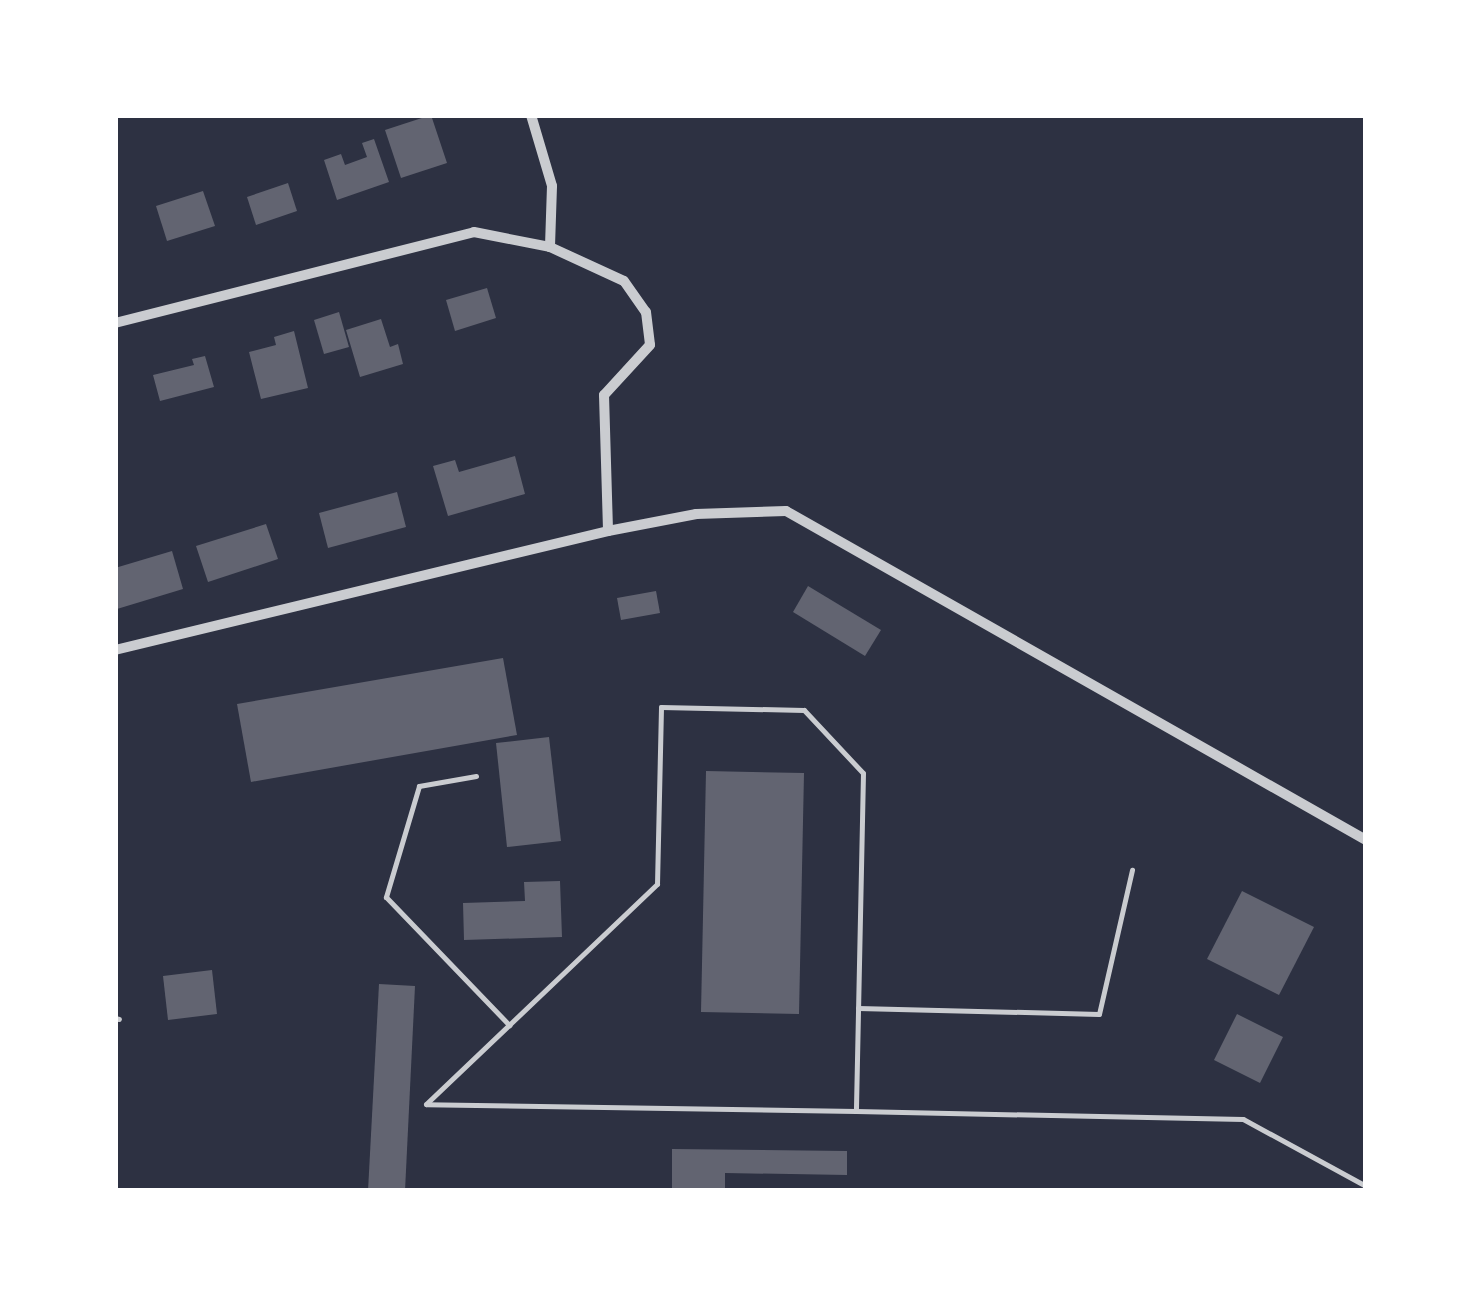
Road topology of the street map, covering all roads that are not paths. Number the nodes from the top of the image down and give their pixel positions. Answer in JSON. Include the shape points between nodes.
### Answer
{"nodes":[{"id":1,"x":531,"y":115,"type":"edge"},
{"id":2,"x":550,"y":247,"type":"junction"},
{"id":3,"x":115,"y":323,"type":"edge"},
{"id":4,"x":608,"y":531,"type":"junction"},
{"id":5,"x":115,"y":650,"type":"edge"},
{"id":6,"x":476,"y":776,"type":"dead end"},
{"id":7,"x":1366,"y":840,"type":"edge"},
{"id":8,"x":1132,"y":870,"type":"dead end"},
{"id":9,"x":858,"y":1008,"type":"junction"},
{"id":10,"x":509,"y":1025,"type":"junction"},
{"id":11,"x":856,"y":1111,"type":"junction"},
{"id":12,"x":1366,"y":1186,"type":"edge"}],
"edges":[{"from":1,"to":2,"type":"street","via":[[552,186]]},
{"from":2,"to":3,"type":"street","via":[[474,232]]},
{"from":2,"to":4,"type":"street","via":[[624,281],[646,312],[650,345],[604,394]]},
{"from":4,"to":5,"type":"street"},
{"from":4,"to":7,"type":"street","via":[[696,514],[786,511]]},
{"from":6,"to":10,"type":"lane","via":[[419,786],[386,897]]},
{"from":8,"to":9,"type":"lane","via":[[1100,1014]]},
{"from":9,"to":10,"type":"lane","via":[[864,772],[804,710],[661,707],[656,884]]},
{"from":9,"to":11,"type":"lane"},
{"from":10,"to":11,"type":"lane","via":[[426,1104]]},
{"from":11,"to":12,"type":"lane","via":[[1243,1118]]}]}
